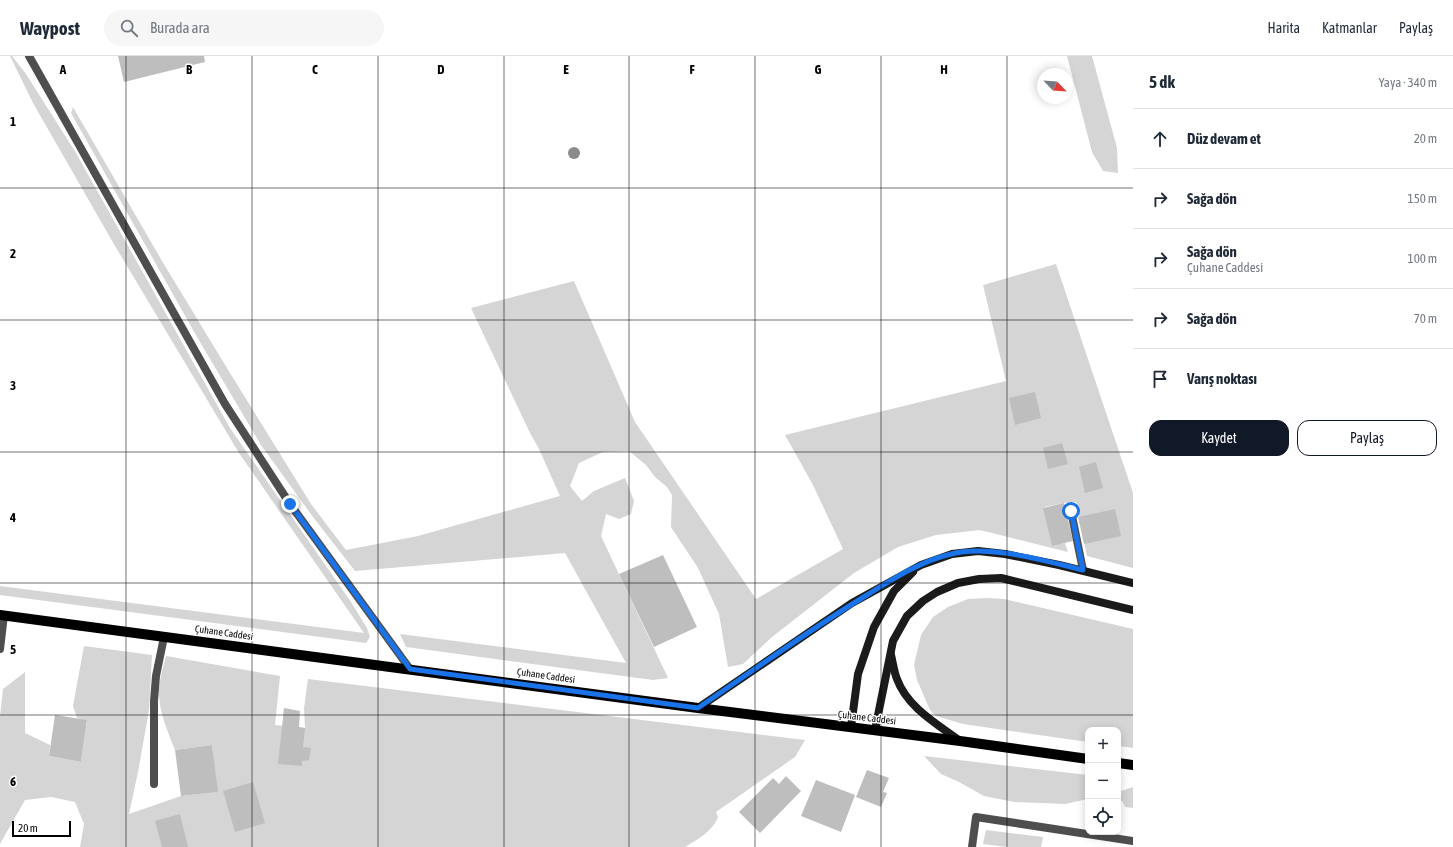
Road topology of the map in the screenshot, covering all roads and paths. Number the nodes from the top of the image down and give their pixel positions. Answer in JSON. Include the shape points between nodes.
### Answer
{"nodes":[{"id":1,"x":29,"y":56,"type":"edge"},
{"id":2,"x":1071,"y":511,"type":"dead end"},
{"id":3,"x":921,"y":565,"type":"junction"},
{"id":4,"x":1083,"y":570,"type":"junction"},
{"id":5,"x":1133,"y":583,"type":"edge"},
{"id":6,"x":1133,"y":610,"type":"edge"},
{"id":7,"x":2,"y":615,"type":"edge"},
{"id":8,"x":164,"y":637,"type":"junction"},
{"id":9,"x":0,"y":649,"type":"edge"},
{"id":10,"x":890,"y":653,"type":"junction"},
{"id":11,"x":410,"y":669,"type":"junction"},
{"id":12,"x":698,"y":708,"type":"junction"},
{"id":13,"x":850,"y":727,"type":"junction"},
{"id":14,"x":874,"y":730,"type":"junction"},
{"id":15,"x":960,"y":741,"type":"junction"},
{"id":16,"x":1085,"y":759,"type":"edge"},
{"id":17,"x":1121,"y":763,"type":"edge"},
{"id":18,"x":1133,"y":765,"type":"edge"},
{"id":19,"x":154,"y":784,"type":"dead end"},
{"id":20,"x":1133,"y":841,"type":"edge"},
{"id":21,"x":972,"y":847,"type":"edge"}],
"edges":[{"from":1,"to":11,"type":"street","via":[[225,404],[290,504]]},
{"from":2,"to":4,"type":"street"},
{"from":3,"to":4,"type":"main road","via":[[952,554],[978,551]]},
{"from":3,"to":12,"type":"main road","via":[[852,603]]},
{"from":3,"to":13,"type":"main road","via":[[894,591],[874,627],[858,674]]},
{"from":4,"to":5,"type":"main road"},
{"from":6,"to":10,"type":"main road","via":[[1001,578],[979,579],[958,583],[937,592],[923,602],[908,616],[893,641]]},
{"from":7,"to":8,"type":"main road","name":"Çuhane Caddesi"},
{"from":7,"to":9,"type":"street"},
{"from":8,"to":11,"type":"main road","name":"Çuhane Caddesi"},
{"from":8,"to":19,"type":"street","via":[[154,701]]},
{"from":10,"to":14,"type":"main road"},
{"from":10,"to":15,"type":"main road","via":[[897,680],[911,702]]},
{"from":11,"to":12,"type":"main road","name":"Çuhane Caddesi"},
{"from":12,"to":13,"type":"main road","name":"Çuhane Caddesi"},
{"from":13,"to":14,"type":"main road","name":"Çuhane Caddesi"},
{"from":14,"to":15,"type":"main road","name":"Çuhane Caddesi"},
{"from":15,"to":16,"type":"main road","name":"Çuhane Caddesi"},
{"from":17,"to":18,"type":"main road"},
{"from":20,"to":21,"type":"street","via":[[976,817]]}]}
